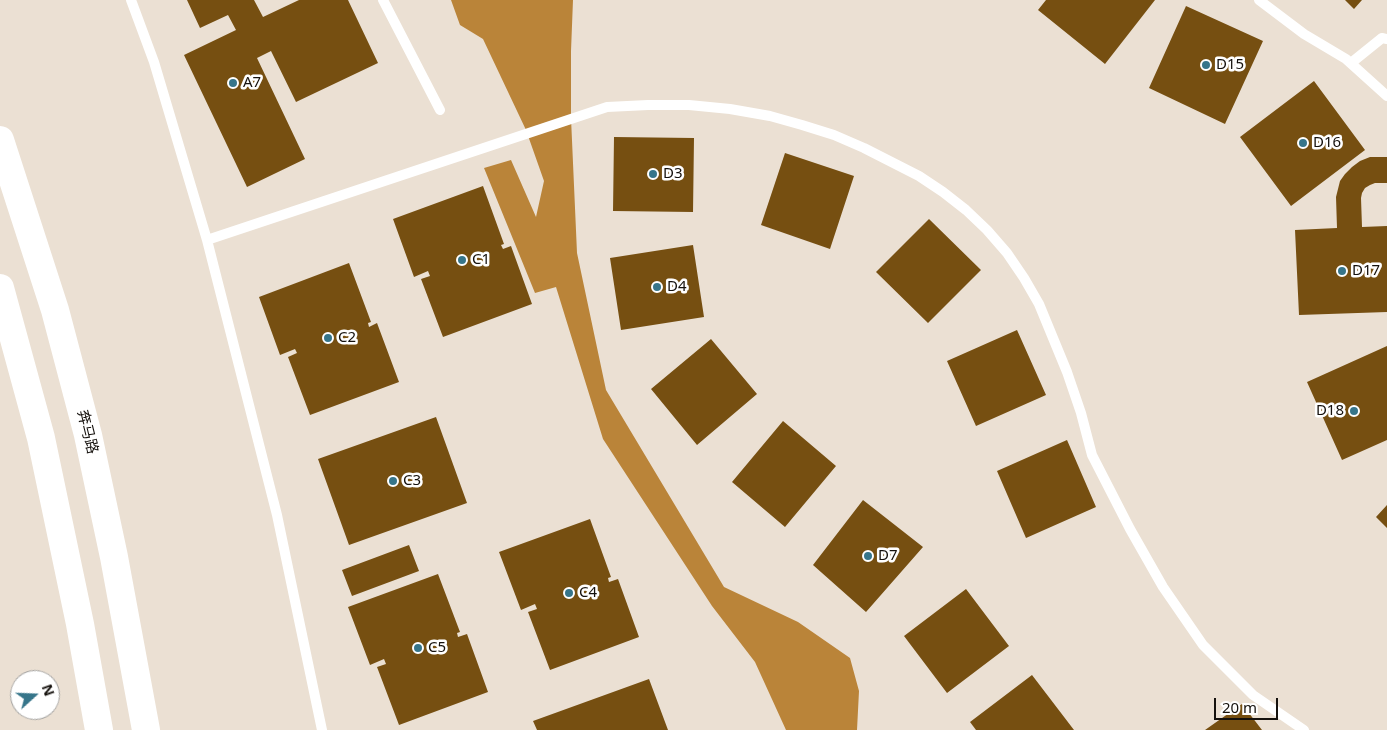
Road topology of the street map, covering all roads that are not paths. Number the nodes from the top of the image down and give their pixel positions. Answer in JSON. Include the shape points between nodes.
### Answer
{"nodes":[{"id":1,"x":131,"y":0,"type":"edge"},
{"id":2,"x":384,"y":0,"type":"edge"},
{"id":3,"x":1259,"y":0,"type":"edge"},
{"id":4,"x":1387,"y":39,"type":"edge"},
{"id":5,"x":1351,"y":63,"type":"junction"},
{"id":6,"x":1387,"y":96,"type":"edge"},
{"id":7,"x":440,"y":110,"type":"dead end"},
{"id":8,"x":0,"y":140,"type":"edge"},
{"id":9,"x":207,"y":240,"type":"junction"},
{"id":10,"x":0,"y":288,"type":"edge"},
{"id":11,"x":99,"y":730,"type":"edge"},
{"id":12,"x":146,"y":730,"type":"edge"},
{"id":13,"x":322,"y":730,"type":"edge"},
{"id":14,"x":1304,"y":730,"type":"edge"}],
"edges":[{"from":1,"to":9,"type":"lane","via":[[154,62]]},
{"from":2,"to":7,"type":"lane"},
{"from":3,"to":5,"type":"lane","via":[[1304,34]]},
{"from":4,"to":5,"type":"lane","via":[[1382,38]]},
{"from":5,"to":6,"type":"lane"},
{"from":8,"to":12,"type":"main road","name":"奔马路","via":[[55,310],[88,435]]},
{"from":9,"to":13,"type":"lane","via":[[277,515]]},
{"from":9,"to":14,"type":"lane","via":[[607,108],[648,104],[730,109],[802,125],[857,145],[944,192],[987,230],[1006,253],[1039,304],[1067,372],[1092,455],[1163,587],[1203,645],[1253,695]]},
{"from":10,"to":11,"type":"main road","via":[[41,438]]}]}
